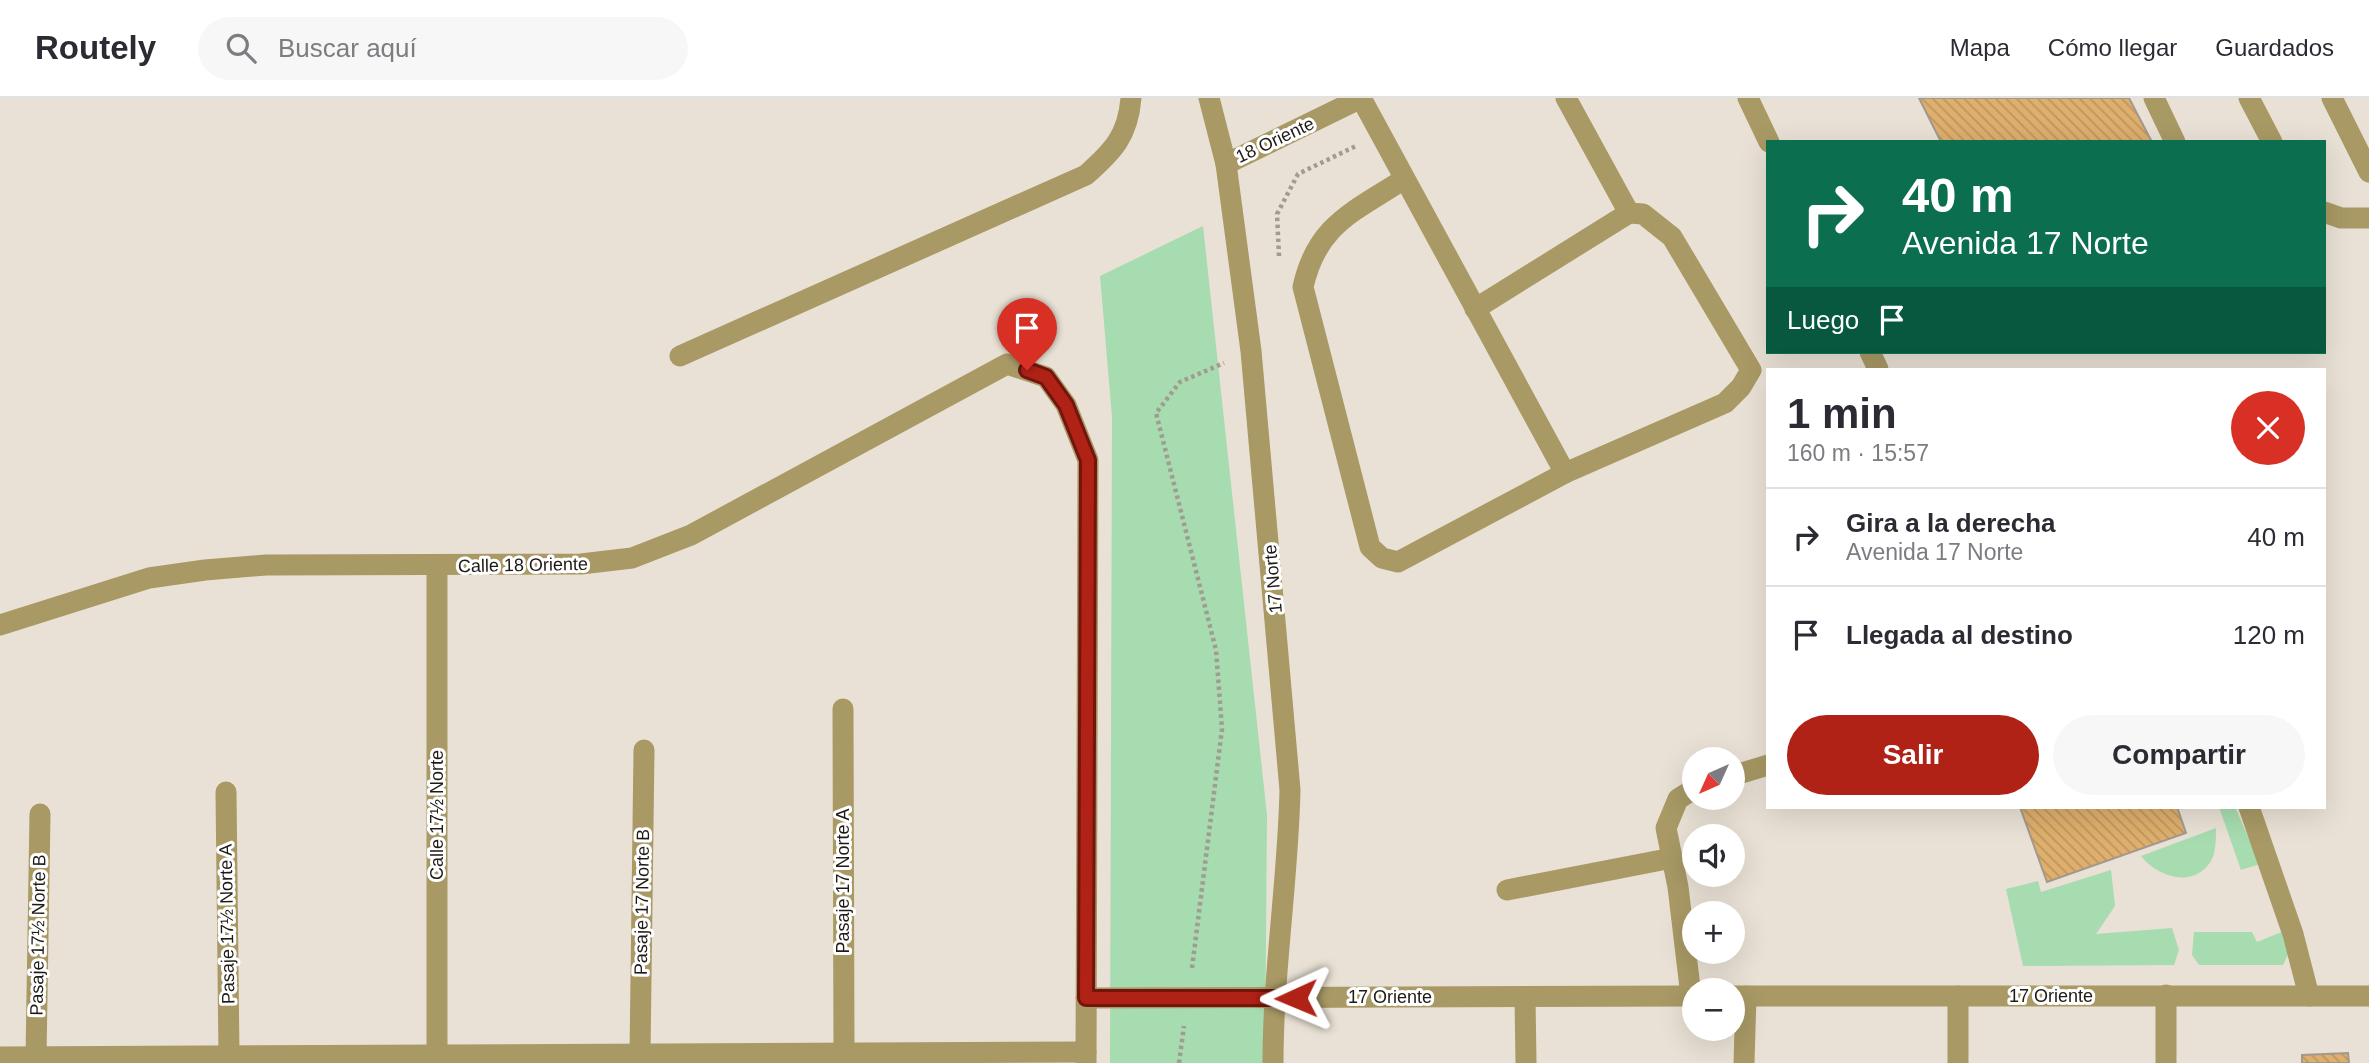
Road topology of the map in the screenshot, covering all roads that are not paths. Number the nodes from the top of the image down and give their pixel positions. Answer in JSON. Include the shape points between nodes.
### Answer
{"nodes":[{"id":1,"x":1131,"y":98,"type":"edge"},
{"id":2,"x":1209,"y":98,"type":"edge"},
{"id":3,"x":1361,"y":98,"type":"edge"},
{"id":4,"x":1566,"y":98,"type":"edge"},
{"id":5,"x":1748,"y":98,"type":"edge"},
{"id":6,"x":2154,"y":98,"type":"edge"},
{"id":7,"x":2249,"y":98,"type":"edge"},
{"id":8,"x":2332,"y":98,"type":"edge"},
{"id":9,"x":1768,"y":140,"type":"edge"},
{"id":10,"x":2174,"y":140,"type":"edge"},
{"id":11,"x":2271,"y":140,"type":"edge"},
{"id":12,"x":1226,"y":164,"type":"junction"},
{"id":13,"x":2369,"y":172,"type":"edge"},
{"id":14,"x":1404,"y":179,"type":"junction"},
{"id":15,"x":1629,"y":213,"type":"junction"},
{"id":16,"x":2326,"y":213,"type":"edge"},
{"id":17,"x":2369,"y":218,"type":"edge"},
{"id":18,"x":1475,"y":309,"type":"junction"},
{"id":19,"x":680,"y":356,"type":"dead end"},
{"id":20,"x":1565,"y":473,"type":"junction"},
{"id":21,"x":437,"y":566,"type":"junction"},
{"id":22,"x":0,"y":625,"type":"edge"},
{"id":23,"x":843,"y":709,"type":"dead end"},
{"id":24,"x":644,"y":750,"type":"dead end"},
{"id":25,"x":1766,"y":766,"type":"edge"},
{"id":26,"x":1745,"y":772,"type":"edge"},
{"id":27,"x":226,"y":792,"type":"dead end"},
{"id":28,"x":1682,"y":796,"type":"edge"},
{"id":29,"x":2250,"y":809,"type":"edge"},
{"id":30,"x":40,"y":814,"type":"dead end"},
{"id":31,"x":1672,"y":858,"type":"junction"},
{"id":32,"x":1507,"y":890,"type":"dead end"},
{"id":33,"x":1689,"y":978,"type":"edge"},
{"id":34,"x":2166,"y":995,"type":"junction"},
{"id":35,"x":1682,"y":996,"type":"edge"},
{"id":36,"x":1745,"y":996,"type":"edge"},
{"id":37,"x":1958,"y":996,"type":"junction"},
{"id":38,"x":2309,"y":996,"type":"junction"},
{"id":39,"x":2369,"y":996,"type":"edge"},
{"id":40,"x":1525,"y":997,"type":"junction"},
{"id":41,"x":1086,"y":998,"type":"junction"},
{"id":42,"x":1274,"y":998,"type":"junction"},
{"id":43,"x":1742,"y":1041,"type":"edge"},
{"id":44,"x":844,"y":1053,"type":"junction"},
{"id":45,"x":640,"y":1054,"type":"junction"},
{"id":46,"x":229,"y":1056,"type":"junction"},
{"id":47,"x":0,"y":1057,"type":"edge"},
{"id":48,"x":36,"y":1057,"type":"junction"},
{"id":49,"x":1086,"y":1058,"type":"edge"},
{"id":50,"x":437,"y":1059,"type":"edge"},
{"id":51,"x":1273,"y":1063,"type":"edge"},
{"id":52,"x":1526,"y":1063,"type":"edge"},
{"id":53,"x":1744,"y":1063,"type":"edge"},
{"id":54,"x":1958,"y":1063,"type":"edge"},
{"id":55,"x":2166,"y":1063,"type":"edge"}],
"edges":[{"from":1,"to":19,"type":"street","via":[[1120,142],[1086,175]]},
{"from":2,"to":12,"type":"street","name":"17 Norte"},
{"from":3,"to":12,"type":"street","name":"18 Oriente"},
{"from":3,"to":14,"type":"street"},
{"from":4,"to":15,"type":"street"},
{"from":5,"to":9,"type":"street"},
{"from":6,"to":10,"type":"street"},
{"from":7,"to":11,"type":"street"},
{"from":8,"to":13,"type":"street"},
{"from":12,"to":42,"type":"street","name":"17 Norte","via":[[1251,351],[1290,790],[1289,851]]},
{"from":14,"to":18,"type":"street"},
{"from":14,"to":20,"type":"street","via":[[1324,236],[1309,260],[1303,287],[1370,547],[1382,558],[1398,562]]},
{"from":15,"to":18,"type":"street"},
{"from":15,"to":20,"type":"street","via":[[1643,214],[1672,237],[1751,370],[1725,403]]},
{"from":16,"to":17,"type":"street"},
{"from":18,"to":20,"type":"street"},
{"from":21,"to":22,"type":"street","name":"Calle 18 Oriente","via":[[266,565],[205,570],[149,578]]},
{"from":21,"to":41,"type":"street","name":"Calle 18 Oriente","via":[[611,562],[659,549],[1007,364],[1046,377],[1066,405],[1088,460]]},
{"from":21,"to":50,"type":"street","name":"Calle 17½ Norte"},
{"from":23,"to":44,"type":"street","name":"Pasaje 17 Norte A"},
{"from":24,"to":45,"type":"street","name":"Pasaje 17 Norte B"},
{"from":25,"to":26,"type":"street"},
{"from":27,"to":46,"type":"street","name":"Pasaje 17½ Norte A"},
{"from":28,"to":31,"type":"street","via":[[1667,828]]},
{"from":29,"to":38,"type":"street"},
{"from":30,"to":48,"type":"street","name":"Pasaje 17½ Norte B"},
{"from":31,"to":32,"type":"street"},
{"from":31,"to":33,"type":"street"},
{"from":34,"to":37,"type":"street","name":"17 Oriente"},
{"from":34,"to":38,"type":"street","name":"17 Oriente"},
{"from":34,"to":55,"type":"street"},
{"from":35,"to":40,"type":"street","name":"17 Oriente"},
{"from":36,"to":37,"type":"street","name":"17 Oriente"},
{"from":37,"to":54,"type":"street"},
{"from":38,"to":39,"type":"street","name":"17 Oriente"},
{"from":40,"to":42,"type":"street","name":"17 Oriente"},
{"from":40,"to":52,"type":"street"},
{"from":41,"to":42,"type":"street","name":"17 Oriente"},
{"from":41,"to":49,"type":"street"},
{"from":42,"to":51,"type":"street","name":"17 Norte"},
{"from":43,"to":53,"type":"street"},
{"from":44,"to":45,"type":"street"},
{"from":44,"to":49,"type":"street"},
{"from":45,"to":50,"type":"street"},
{"from":46,"to":48,"type":"street"},
{"from":46,"to":50,"type":"street"},
{"from":47,"to":48,"type":"street"}]}
